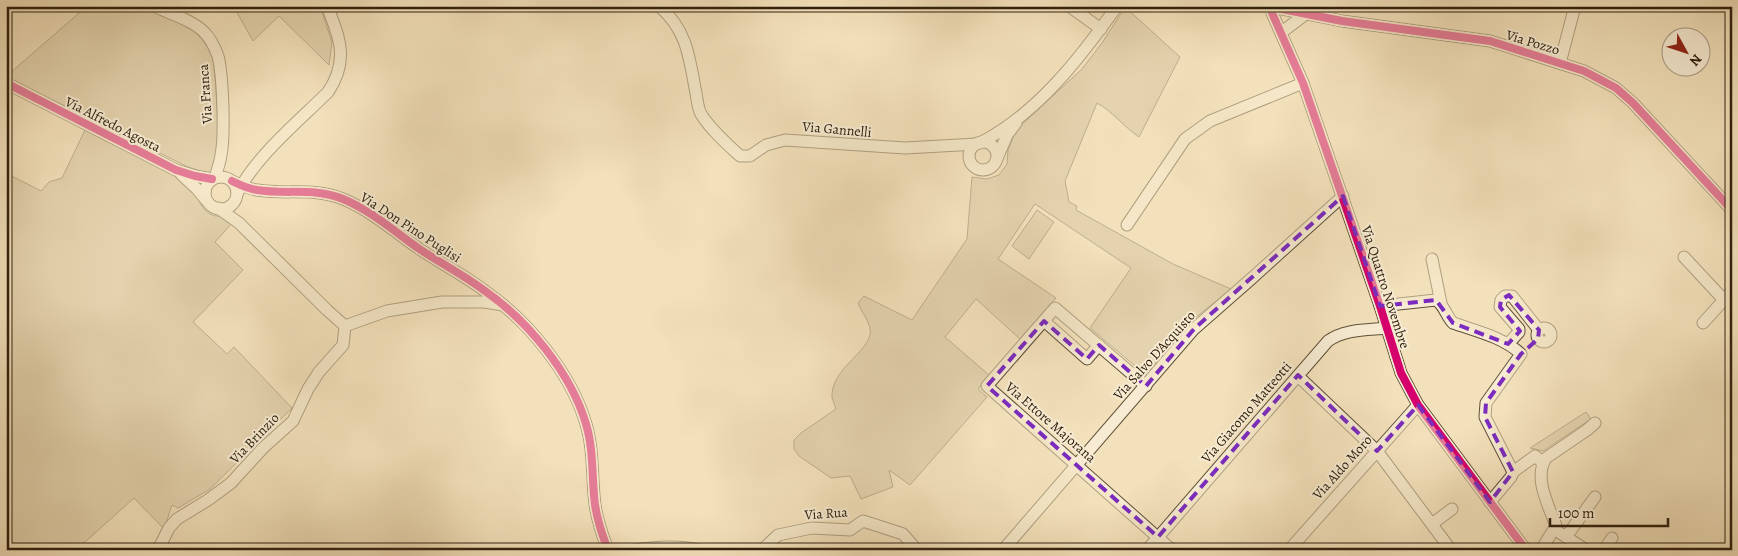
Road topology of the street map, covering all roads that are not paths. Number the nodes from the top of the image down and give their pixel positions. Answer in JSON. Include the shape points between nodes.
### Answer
{"nodes":[{"id":1,"x":154,"y":6,"type":"edge"},
{"id":2,"x":327,"y":6,"type":"edge"},
{"id":3,"x":659,"y":6,"type":"edge"},
{"id":4,"x":1069,"y":6,"type":"edge"},
{"id":5,"x":1117,"y":6,"type":"edge"},
{"id":6,"x":1574,"y":6,"type":"edge"},
{"id":7,"x":1270,"y":7,"type":"edge"},
{"id":8,"x":1307,"y":13,"type":"junction"},
{"id":9,"x":1101,"y":29,"type":"junction"},
{"id":10,"x":1282,"y":32,"type":"junction"},
{"id":11,"x":1560,"y":63,"type":"junction"},
{"id":12,"x":6,"y":83,"type":"edge"},
{"id":13,"x":1303,"y":83,"type":"junction"},
{"id":14,"x":1027,"y":110,"type":"junction"},
{"id":15,"x":978,"y":144,"type":"junction"},
{"id":16,"x":932,"y":147,"type":"junction"},
{"id":17,"x":995,"y":163,"type":"junction"},
{"id":18,"x":972,"y":165,"type":"junction"},
{"id":19,"x":176,"y":170,"type":"junction"},
{"id":20,"x":229,"y":183,"type":"junction"},
{"id":21,"x":266,"y":191,"type":"junction"},
{"id":22,"x":1343,"y":196,"type":"junction"},
{"id":23,"x":206,"y":200,"type":"junction"},
{"id":24,"x":218,"y":208,"type":"junction"},
{"id":25,"x":1732,"y":210,"type":"edge"},
{"id":26,"x":239,"y":223,"type":"junction"},
{"id":27,"x":1127,"y":225,"type":"dead end"},
{"id":28,"x":1684,"y":257,"type":"dead end"},
{"id":29,"x":1432,"y":259,"type":"dead end"},
{"id":30,"x":1732,"y":291,"type":"edge"},
{"id":31,"x":1724,"y":300,"type":"junction"},
{"id":32,"x":1441,"y":303,"type":"junction"},
{"id":33,"x":504,"y":305,"type":"junction"},
{"id":34,"x":1380,"y":306,"type":"junction"},
{"id":35,"x":1044,"y":321,"type":"junction"},
{"id":36,"x":1703,"y":323,"type":"dead end"},
{"id":37,"x":345,"y":326,"type":"junction"},
{"id":38,"x":1387,"y":328,"type":"junction"},
{"id":39,"x":1508,"y":344,"type":"junction"},
{"id":40,"x":1099,"y":345,"type":"junction"},
{"id":41,"x":1521,"y":354,"type":"junction"},
{"id":42,"x":1298,"y":376,"type":"junction"},
{"id":43,"x":1146,"y":386,"type":"junction"},
{"id":44,"x":1418,"y":405,"type":"junction"},
{"id":45,"x":1595,"y":423,"type":"dead end"},
{"id":46,"x":1377,"y":451,"type":"junction"},
{"id":47,"x":1543,"y":463,"type":"junction"},
{"id":48,"x":1077,"y":465,"type":"junction"},
{"id":49,"x":1512,"y":472,"type":"junction"},
{"id":50,"x":1595,"y":497,"type":"dead end"},
{"id":51,"x":1490,"y":502,"type":"junction"},
{"id":52,"x":1452,"y":509,"type":"dead end"},
{"id":53,"x":1432,"y":524,"type":"junction"},
{"id":54,"x":1555,"y":529,"type":"junction"},
{"id":55,"x":1158,"y":537,"type":"junction"},
{"id":56,"x":1566,"y":537,"type":"junction"},
{"id":57,"x":1612,"y":538,"type":"dead end"},
{"id":58,"x":156,"y":550,"type":"edge"},
{"id":59,"x":608,"y":550,"type":"edge"},
{"id":60,"x":634,"y":550,"type":"edge"},
{"id":61,"x":700,"y":550,"type":"edge"},
{"id":62,"x":762,"y":550,"type":"edge"},
{"id":63,"x":917,"y":550,"type":"edge"},
{"id":64,"x":1003,"y":550,"type":"edge"},
{"id":65,"x":1147,"y":550,"type":"edge"},
{"id":66,"x":1172,"y":550,"type":"edge"},
{"id":67,"x":1290,"y":550,"type":"edge"},
{"id":68,"x":1451,"y":550,"type":"edge"},
{"id":69,"x":1526,"y":550,"type":"edge"},
{"id":70,"x":1541,"y":550,"type":"edge"},
{"id":71,"x":1586,"y":550,"type":"edge"},
{"id":72,"x":1604,"y":550,"type":"edge"}],
"edges":[{"from":1,"to":20,"type":"street","name":"Via Franca","via":[[203,31],[218,55],[222,154]]},
{"from":2,"to":20,"type":"street","via":[[342,47],[342,60],[334,84],[260,160]]},
{"from":3,"to":16,"type":"street","name":"Via Gannelli","via":[[677,26],[686,44],[700,113],[740,156],[750,156],[766,145],[784,140],[884,148]]},
{"from":4,"to":9,"type":"street"},
{"from":5,"to":9,"type":"street","name":"Via Gannelli"},
{"from":6,"to":11,"type":"street"},
{"from":7,"to":8,"type":"street","name":"Via Pozzo"},
{"from":7,"to":10,"type":"street","name":"Via Quattro Novembre"},
{"from":8,"to":10,"type":"street"},
{"from":8,"to":11,"type":"street","name":"Via Pozzo","via":[[1342,21],[1490,41]]},
{"from":9,"to":14,"type":"street","name":"Via Gannelli","via":[[1069,70]]},
{"from":10,"to":13,"type":"street","name":"Via Quattro Novembre"},
{"from":11,"to":25,"type":"street","name":"Via Pozzo","via":[[1616,88],[1650,120]]},
{"from":12,"to":19,"type":"street","name":"Via Alfredo Agosta"},
{"from":13,"to":22,"type":"street","name":"Via Quattro Novembre"},
{"from":13,"to":27,"type":"street","via":[[1210,121],[1185,139]]},
{"from":14,"to":15,"type":"street","name":"Via Gannelli"},
{"from":14,"to":17,"type":"street","name":"Via Gannelli","via":[[1010,129]]},
{"from":15,"to":16,"type":"street","name":"Via Gannelli"},
{"from":15,"to":17,"type":"street","via":[[985,143],[994,148]]},
{"from":15,"to":18,"type":"street","via":[[971,151]]},
{"from":16,"to":18,"type":"street","name":"Via Gannelli","via":[[950,149]]},
{"from":17,"to":18,"type":"street","via":[[982,170]]},
{"from":19,"to":20,"type":"street","name":"Via Alfredo Agosta"},
{"from":19,"to":23,"type":"street","name":"Via Alfredo Agosta"},
{"from":20,"to":21,"type":"street","name":"Via Alfredo Agosta"},
{"from":20,"to":21,"type":"street","via":[[247,195]]},
{"from":20,"to":23,"type":"street","via":[[206,186]]},
{"from":20,"to":24,"type":"street","via":[[226,208]]},
{"from":20,"to":26,"type":"street","name":"Via Franca"},
{"from":21,"to":33,"type":"street","name":"Via Don Pino Puglisi","via":[[313,191],[357,205]]},
{"from":22,"to":34,"type":"street","name":"Via Quattro Novembre"},
{"from":22,"to":43,"type":"street","name":"Via Salvo D'Acquisto","via":[[1194,328]]},
{"from":23,"to":24,"type":"street","name":"Via Alfredo Agosta"},
{"from":24,"to":26,"type":"street","name":"Via Alfredo Agosta"},
{"from":26,"to":37,"type":"street"},
{"from":28,"to":31,"type":"street"},
{"from":29,"to":32,"type":"street"},
{"from":30,"to":31,"type":"street"},
{"from":31,"to":36,"type":"street"},
{"from":32,"to":34,"type":"street","via":[[1436,300]]},
{"from":32,"to":39,"type":"street","via":[[1453,323]]},
{"from":33,"to":37,"type":"street","via":[[442,302],[387,311]]},
{"from":33,"to":59,"type":"street","name":"Via Don Pino Puglisi","via":[[550,354],[579,405],[591,446],[596,515]]},
{"from":34,"to":38,"type":"street","name":"Via Quattro Novembre"},
{"from":35,"to":40,"type":"street","name":"Via Ettore Majorana","via":[[1055,308]]},
{"from":35,"to":40,"type":"street","via":[[1087,359]]},
{"from":35,"to":48,"type":"street","name":"Via Ettore Majorana","via":[[987,386]]},
{"from":37,"to":58,"type":"street","name":"Via Brinzio","via":[[343,345],[319,372],[293,421],[231,484],[177,519]]},
{"from":38,"to":42,"type":"street","name":"Via Giacomo Matteotti","via":[[1358,330],[1333,337]]},
{"from":38,"to":44,"type":"street","name":"Via Quattro Novembre","via":[[1401,373]]},
{"from":39,"to":41,"type":"street"},
{"from":39,"to":41,"type":"street","via":[[1519,329],[1500,307],[1505,296],[1512,296],[1538,334]]},
{"from":40,"to":43,"type":"street"},
{"from":41,"to":49,"type":"street","via":[[1484,409]]},
{"from":42,"to":46,"type":"street"},
{"from":42,"to":55,"type":"street","name":"Via Giacomo Matteotti"},
{"from":43,"to":48,"type":"street","name":"Via Salvo D'Acquisto"},
{"from":44,"to":46,"type":"street","name":"Via Aldo Moro"},
{"from":44,"to":51,"type":"street","name":"Via Quattro Novembre"},
{"from":45,"to":47,"type":"street"},
{"from":46,"to":53,"type":"street"},
{"from":46,"to":67,"type":"street","name":"Via Aldo Moro"},
{"from":47,"to":49,"type":"street","via":[[1535,456]]},
{"from":47,"to":54,"type":"street","via":[[1540,477]]},
{"from":48,"to":55,"type":"street","name":"Via Ettore Majorana"},
{"from":48,"to":64,"type":"street","name":"Via Salvo D'Acquisto"},
{"from":49,"to":51,"type":"street"},
{"from":50,"to":56,"type":"street"},
{"from":51,"to":69,"type":"street","name":"Via Quattro Novembre"},
{"from":52,"to":53,"type":"street"},
{"from":53,"to":68,"type":"street"},
{"from":54,"to":56,"type":"street"},
{"from":54,"to":70,"type":"street"},
{"from":55,"to":65,"type":"street","name":"Via Giacomo Matteotti"},
{"from":55,"to":66,"type":"street","name":"Via Ettore Majorana"},
{"from":56,"to":71,"type":"street"},
{"from":57,"to":72,"type":"street"},
{"from":60,"to":61,"type":"street","via":[[659,546]]},
{"from":62,"to":63,"type":"street","name":"Via Rua","via":[[778,535],[812,528],[850,530],[863,521],[903,534]]}]}
